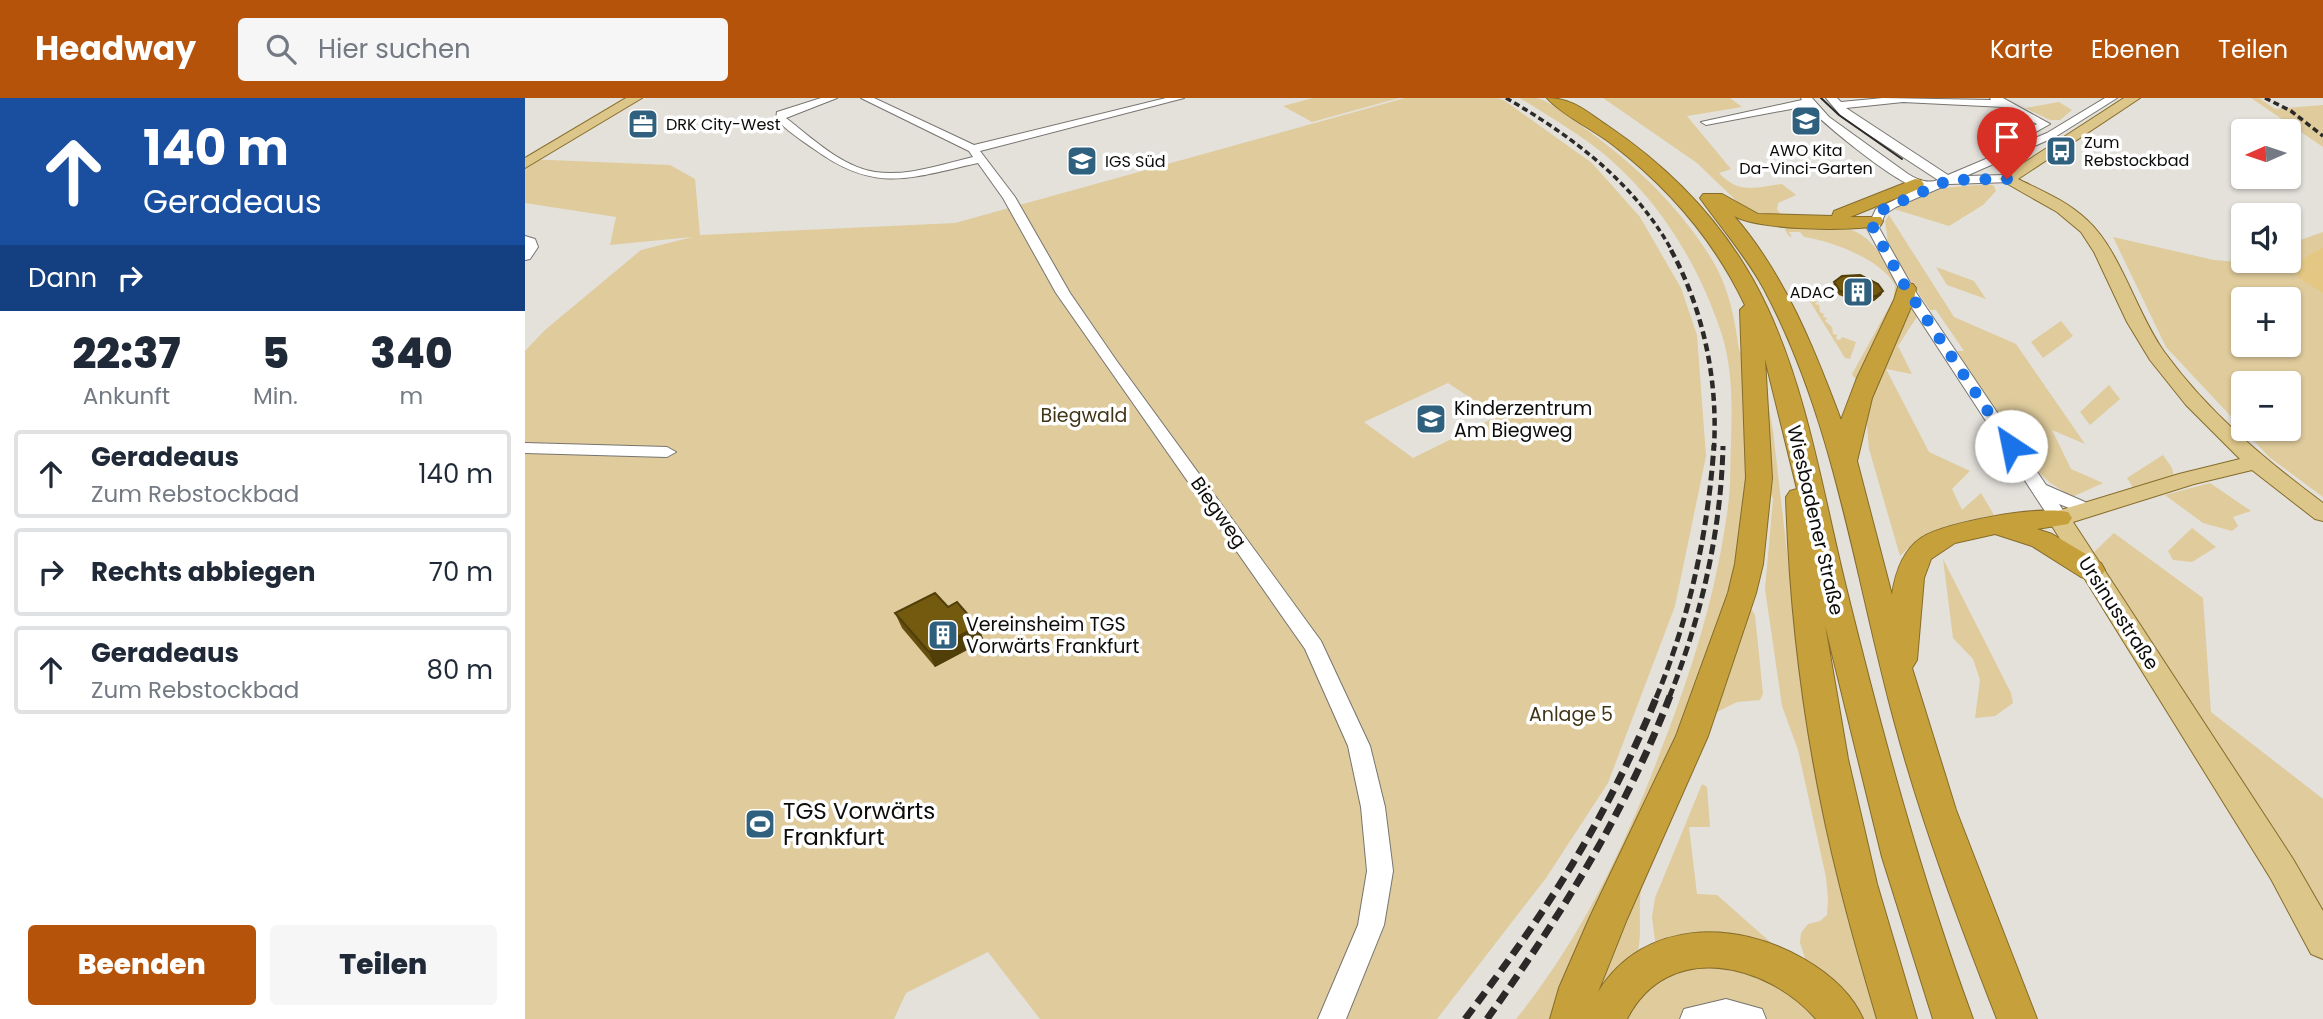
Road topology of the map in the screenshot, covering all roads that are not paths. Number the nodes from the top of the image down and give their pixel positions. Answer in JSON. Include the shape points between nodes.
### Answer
{"nodes":[{"id":1,"x":635,"y":98,"type":"edge"},
{"id":2,"x":832,"y":98,"type":"edge"},
{"id":3,"x":866,"y":98,"type":"edge"},
{"id":4,"x":1555,"y":98,"type":"edge"},
{"id":5,"x":1579,"y":98,"type":"edge"},
{"id":6,"x":2112,"y":98,"type":"edge"},
{"id":7,"x":2133,"y":98,"type":"edge"},
{"id":8,"x":1173,"y":99,"type":"edge"},
{"id":9,"x":1808,"y":100,"type":"edge"},
{"id":10,"x":1999,"y":101,"type":"edge"},
{"id":11,"x":1834,"y":102,"type":"edge"},
{"id":12,"x":1706,"y":122,"type":"dead end"},
{"id":13,"x":976,"y":154,"type":"junction"},
{"id":14,"x":2002,"y":157,"type":"junction"},
{"id":15,"x":1666,"y":159,"type":"dead end"},
{"id":16,"x":525,"y":164,"type":"edge"},
{"id":17,"x":1895,"y":169,"type":"junction"},
{"id":18,"x":1926,"y":178,"type":"junction"},
{"id":19,"x":2007,"y":179,"type":"junction"},
{"id":20,"x":1949,"y":180,"type":"junction"},
{"id":21,"x":1819,"y":221,"type":"junction"},
{"id":22,"x":1876,"y":231,"type":"junction"},
{"id":23,"x":525,"y":240,"type":"edge"},
{"id":24,"x":525,"y":256,"type":"edge"},
{"id":25,"x":1906,"y":288,"type":"junction"},
{"id":26,"x":1751,"y":294,"type":"junction"},
{"id":27,"x":525,"y":448,"type":"edge"},
{"id":28,"x":1800,"y":449,"type":"junction"},
{"id":29,"x":667,"y":452,"type":"dead end"},
{"id":30,"x":1844,"y":461,"type":"junction"},
{"id":31,"x":2256,"y":462,"type":"junction"},
{"id":32,"x":2056,"y":504,"type":"junction"},
{"id":33,"x":2323,"y":514,"type":"edge"},
{"id":34,"x":1987,"y":528,"type":"junction"},
{"id":35,"x":2091,"y":570,"type":"junction"},
{"id":36,"x":1900,"y":683,"type":"junction"},
{"id":37,"x":2323,"y":943,"type":"edge"},
{"id":38,"x":1332,"y":1019,"type":"edge"},
{"id":39,"x":1570,"y":1019,"type":"edge"},
{"id":40,"x":1607,"y":1019,"type":"edge"},
{"id":41,"x":1695,"y":1019,"type":"edge"},
{"id":42,"x":1752,"y":1019,"type":"edge"},
{"id":43,"x":1843,"y":1019,"type":"edge"},
{"id":44,"x":1897,"y":1019,"type":"edge"},
{"id":45,"x":1953,"y":1019,"type":"edge"},
{"id":46,"x":2017,"y":1019,"type":"edge"}],
"edges":[{"from":1,"to":16,"type":"main road"},
{"from":2,"to":13,"type":"street","via":[[788,111],[781,119],[815,146],[864,173],[890,177]]},
{"from":3,"to":13,"type":"street","name":"Biegweg"},
{"from":4,"to":26,"type":"highway","name":"Wiesbadener Straße","via":[[1610,133],[1679,192],[1711,231]]},
{"from":5,"to":15,"type":"highway"},
{"from":6,"to":14,"type":"street","via":[[2051,135]]},
{"from":7,"to":19,"type":"main road"},
{"from":8,"to":13,"type":"street"},
{"from":9,"to":12,"type":"street"},
{"from":9,"to":17,"type":"street","via":[[1825,119]]},
{"from":10,"to":11,"type":"street"},
{"from":10,"to":18,"type":"street","via":[[2046,125]]},
{"from":11,"to":18,"type":"street"},
{"from":13,"to":38,"type":"street","name":"Biegweg","via":[[1009,197],[1063,293],[1104,353],[1314,646],[1359,746],[1373,807],[1380,871],[1371,925]]},
{"from":14,"to":19,"type":"street","via":[[1996,168]]},
{"from":14,"to":20,"type":"street"},
{"from":17,"to":18,"type":"street"},
{"from":17,"to":18,"type":"street"},
{"from":18,"to":20,"type":"street"},
{"from":18,"to":21,"type":"highway"},
{"from":18,"to":22,"type":"street","via":[[1880,212]]},
{"from":19,"to":20,"type":"street"},
{"from":19,"to":31,"type":"main road","via":[[2058,206],[2095,238],[2158,357]]},
{"from":21,"to":22,"type":"highway"},
{"from":21,"to":30,"type":"highway","name":"Wiesbadener Straße","via":[[1751,218],[1694,181],[1749,249],[1783,303]]},
{"from":22,"to":25,"type":"street"},
{"from":23,"to":24,"type":"street","via":[[531,247]]},
{"from":25,"to":30,"type":"highway","via":[[1905,300],[1860,397]]},
{"from":25,"to":32,"type":"street","name":"Ursinusstraße"},
{"from":26,"to":28,"type":"highway","name":"Wiesbadener Straße","via":[[1773,348]]},
{"from":26,"to":39,"type":"highway","via":[[1758,500],[1742,593],[1692,736],[1608,919]]},
{"from":27,"to":29,"type":"street"},
{"from":28,"to":44,"type":"highway","via":[[1799,539],[1831,759],[1858,884]]},
{"from":28,"to":45,"type":"highway","name":"Wiesbadener Straße","via":[[1868,746]]},
{"from":30,"to":36,"type":"highway","name":"Wiesbadener Straße"},
{"from":31,"to":32,"type":"main road","via":[[2106,504]]},
{"from":31,"to":33,"type":"main road"},
{"from":32,"to":34,"type":"highway"},
{"from":32,"to":35,"type":"main road","name":"Ursinusstraße"},
{"from":34,"to":35,"type":"highway","via":[[2042,540]]},
{"from":34,"to":36,"type":"highway","via":[[1936,540],[1917,561],[1907,597]]},
{"from":35,"to":37,"type":"main road","name":"Ursinusstraße","via":[[2282,869]]},
{"from":36,"to":46,"type":"highway","via":[[1979,926]]},
{"from":40,"to":43,"type":"highway","via":[[1624,989],[1647,969],[1673,955],[1700,950],[1754,954],[1784,966],[1804,979]]},
{"from":41,"to":42,"type":"street","via":[[1725,1013]]}]}
